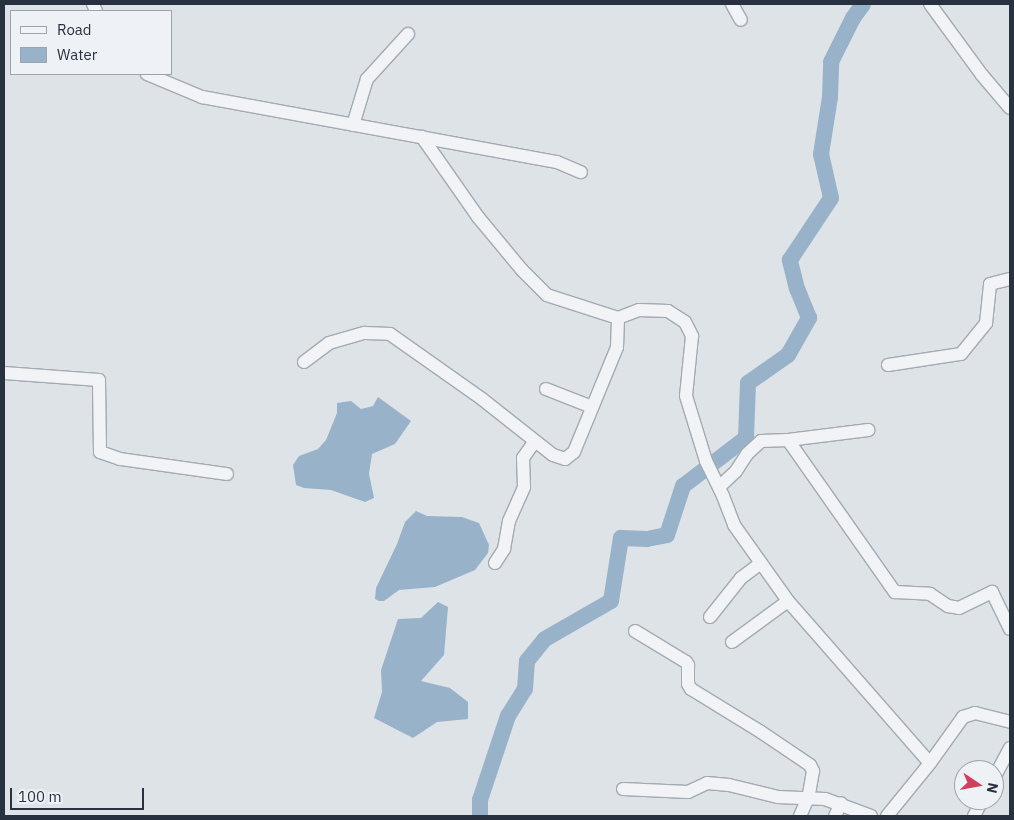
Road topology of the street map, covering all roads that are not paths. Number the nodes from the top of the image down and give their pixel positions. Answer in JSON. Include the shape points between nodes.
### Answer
{"nodes":[{"id":1,"x":732,"y":4,"type":"edge"},
{"id":2,"x":930,"y":4,"type":"edge"},
{"id":3,"x":741,"y":20,"type":"dead end"},
{"id":4,"x":408,"y":34,"type":"dead end"},
{"id":5,"x":149,"y":75,"type":"edge"},
{"id":6,"x":1010,"y":108,"type":"edge"},
{"id":7,"x":353,"y":125,"type":"junction"},
{"id":8,"x":422,"y":137,"type":"junction"},
{"id":9,"x":581,"y":172,"type":"dead end"},
{"id":10,"x":1010,"y":279,"type":"edge"},
{"id":11,"x":618,"y":318,"type":"junction"},
{"id":12,"x":304,"y":362,"type":"dead end"},
{"id":13,"x":888,"y":365,"type":"dead end"},
{"id":14,"x":4,"y":373,"type":"edge"},
{"id":15,"x":546,"y":389,"type":"dead end"},
{"id":16,"x":592,"y":407,"type":"junction"},
{"id":17,"x":868,"y":430,"type":"dead end"},
{"id":18,"x":788,"y":440,"type":"junction"},
{"id":19,"x":534,"y":442,"type":"junction"},
{"id":20,"x":226,"y":474,"type":"dead end"},
{"id":21,"x":716,"y":482,"type":"junction"},
{"id":22,"x":495,"y":563,"type":"dead end"},
{"id":23,"x":761,"y":563,"type":"junction"},
{"id":24,"x":788,"y":601,"type":"junction"},
{"id":25,"x":710,"y":617,"type":"dead end"},
{"id":26,"x":1010,"y":630,"type":"edge"},
{"id":27,"x":635,"y":631,"type":"dead end"},
{"id":28,"x":732,"y":642,"type":"dead end"},
{"id":29,"x":1010,"y":722,"type":"edge"},
{"id":30,"x":1010,"y":748,"type":"edge"},
{"id":31,"x":1004,"y":760,"type":"edge"},
{"id":32,"x":930,"y":763,"type":"junction"},
{"id":33,"x":623,"y":789,"type":"dead end"},
{"id":34,"x":808,"y":798,"type":"junction"},
{"id":35,"x":841,"y":803,"type":"junction"},
{"id":36,"x":800,"y":816,"type":"edge"},
{"id":37,"x":835,"y":816,"type":"edge"},
{"id":38,"x":871,"y":816,"type":"edge"},
{"id":39,"x":887,"y":816,"type":"edge"}],
"edges":[{"from":1,"to":3,"type":"street"},
{"from":2,"to":6,"type":"street"},
{"from":4,"to":7,"type":"street","via":[[367,79]]},
{"from":5,"to":7,"type":"street","via":[[202,97]]},
{"from":7,"to":8,"type":"street"},
{"from":8,"to":9,"type":"street","via":[[557,162]]},
{"from":8,"to":11,"type":"street","via":[[478,217],[547,295]]},
{"from":10,"to":13,"type":"street","via":[[990,284],[986,323],[961,354]]},
{"from":11,"to":16,"type":"street","via":[[617,346]]},
{"from":11,"to":21,"type":"street","via":[[639,310],[668,311],[685,322],[692,336],[686,396],[706,461]]},
{"from":12,"to":19,"type":"street","via":[[329,342],[365,333],[390,334],[482,399]]},
{"from":14,"to":20,"type":"street","via":[[99,380],[100,452],[120,459]]},
{"from":15,"to":16,"type":"street"},
{"from":16,"to":19,"type":"street","via":[[574,452],[565,459]]},
{"from":17,"to":18,"type":"street"},
{"from":18,"to":21,"type":"street","via":[[761,441],[736,471]]},
{"from":18,"to":26,"type":"street","via":[[894,592],[930,594],[948,606],[959,608],[992,592]]},
{"from":19,"to":22,"type":"street","via":[[523,458],[524,487],[509,520],[504,549]]},
{"from":21,"to":23,"type":"street","via":[[734,525]]},
{"from":23,"to":24,"type":"street"},
{"from":23,"to":25,"type":"street","via":[[741,578]]},
{"from":24,"to":28,"type":"street"},
{"from":24,"to":32,"type":"street"},
{"from":27,"to":34,"type":"street","via":[[686,662],[691,689],[810,765],[813,771]]},
{"from":29,"to":32,"type":"street","via":[[975,713],[963,717]]},
{"from":30,"to":31,"type":"street"},
{"from":32,"to":39,"type":"street"},
{"from":33,"to":34,"type":"street","via":[[688,792],[707,783],[778,797]]},
{"from":34,"to":35,"type":"street"},
{"from":34,"to":36,"type":"street"},
{"from":35,"to":37,"type":"street"},
{"from":35,"to":38,"type":"street"}]}
